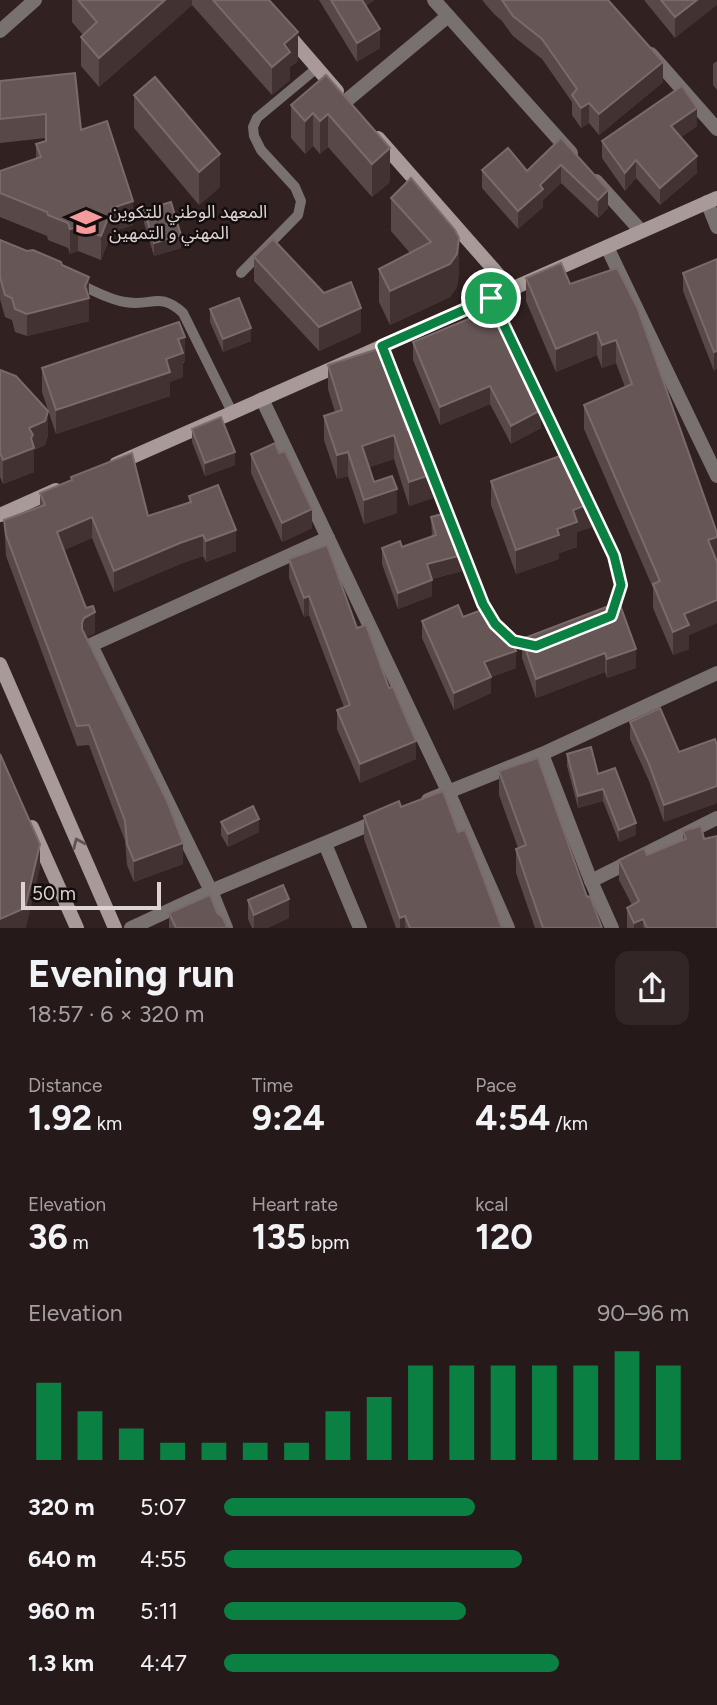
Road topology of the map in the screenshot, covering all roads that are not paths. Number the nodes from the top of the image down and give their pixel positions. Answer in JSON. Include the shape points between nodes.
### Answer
{"nodes":[{"id":1,"x":36,"y":0,"type":"edge"},
{"id":2,"x":435,"y":0,"type":"edge"},
{"id":3,"x":448,"y":16,"type":"junction"},
{"id":4,"x":274,"y":19,"type":"edge"},
{"id":5,"x":0,"y":32,"type":"edge"},
{"id":6,"x":638,"y":40,"type":"edge"},
{"id":7,"x":317,"y":68,"type":"junction"},
{"id":8,"x":350,"y":106,"type":"joint"},
{"id":9,"x":717,"y":129,"type":"edge"},
{"id":10,"x":373,"y":132,"type":"edge"},
{"id":11,"x":712,"y":200,"type":"edge"},
{"id":12,"x":717,"y":227,"type":"edge"},
{"id":13,"x":641,"y":232,"type":"junction"},
{"id":14,"x":607,"y":247,"type":"junction"},
{"id":15,"x":241,"y":273,"type":"dead end"},
{"id":16,"x":63,"y":278,"type":"edge"},
{"id":17,"x":511,"y":289,"type":"junction"},
{"id":18,"x":491,"y":298,"type":"junction"},
{"id":19,"x":382,"y":346,"type":"junction"},
{"id":20,"x":262,"y":399,"type":"junction"},
{"id":21,"x":232,"y":412,"type":"junction"},
{"id":22,"x":573,"y":470,"type":"edge"},
{"id":23,"x":98,"y":472,"type":"edge"},
{"id":24,"x":717,"y":476,"type":"edge"},
{"id":25,"x":579,"y":482,"type":"edge"},
{"id":26,"x":73,"y":483,"type":"edge"},
{"id":27,"x":0,"y":515,"type":"edge"},
{"id":28,"x":328,"y":538,"type":"junction"},
{"id":29,"x":598,"y":621,"type":"edge"},
{"id":30,"x":548,"y":641,"type":"edge"},
{"id":31,"x":0,"y":664,"type":"edge"},
{"id":32,"x":717,"y":673,"type":"edge"},
{"id":33,"x":542,"y":754,"type":"junction"},
{"id":34,"x":449,"y":791,"type":"junction"},
{"id":35,"x":27,"y":817,"type":"edge"},
{"id":36,"x":717,"y":818,"type":"edge"},
{"id":37,"x":325,"y":844,"type":"junction"},
{"id":38,"x":591,"y":881,"type":"junction"},
{"id":39,"x":211,"y":891,"type":"junction"},
{"id":40,"x":77,"y":928,"type":"edge"},
{"id":41,"x":115,"y":928,"type":"edge"},
{"id":42,"x":131,"y":928,"type":"edge"},
{"id":43,"x":226,"y":928,"type":"edge"},
{"id":44,"x":360,"y":928,"type":"edge"},
{"id":45,"x":508,"y":928,"type":"edge"},
{"id":46,"x":612,"y":928,"type":"edge"}],
"edges":[{"from":1,"to":5,"type":"street"},
{"from":2,"to":3,"type":"street"},
{"from":3,"to":8,"type":"street"},
{"from":3,"to":13,"type":"street"},
{"from":4,"to":7,"type":"main road"},
{"from":6,"to":9,"type":"street"},
{"from":7,"to":8,"type":"main road"},
{"from":7,"to":15,"type":"lane","via":[[257,118],[253,127],[261,150],[295,187],[301,201],[298,215]]},
{"from":10,"to":17,"type":"main road"},
{"from":11,"to":12,"type":"street"},
{"from":11,"to":13,"type":"main road"},
{"from":13,"to":14,"type":"main road"},
{"from":14,"to":17,"type":"main road"},
{"from":14,"to":24,"type":"street"},
{"from":16,"to":21,"type":"lane","via":[[127,303],[172,303],[183,313]]},
{"from":17,"to":18,"type":"main road"},
{"from":18,"to":19,"type":"main road"},
{"from":18,"to":22,"type":"lane"},
{"from":19,"to":20,"type":"main road"},
{"from":19,"to":30,"type":"lane","via":[[483,604],[513,641],[536,646]]},
{"from":20,"to":21,"type":"main road"},
{"from":20,"to":28,"type":"street"},
{"from":21,"to":23,"type":"main road"},
{"from":25,"to":29,"type":"lane","via":[[614,556],[621,585],[611,616]]},
{"from":26,"to":27,"type":"main road"},
{"from":28,"to":34,"type":"street"},
{"from":28,"to":39,"type":"street","via":[[91,645]]},
{"from":41,"to":31,"type":"main road","one_way":true},
{"from":32,"to":33,"type":"street"},
{"from":33,"to":34,"type":"street"},
{"from":33,"to":38,"type":"street"},
{"from":34,"to":37,"type":"street"},
{"from":34,"to":45,"type":"street"},
{"from":35,"to":40,"type":"main road"},
{"from":36,"to":38,"type":"street"},
{"from":37,"to":39,"type":"street"},
{"from":37,"to":44,"type":"street"},
{"from":38,"to":46,"type":"street"},
{"from":39,"to":42,"type":"street"},
{"from":39,"to":43,"type":"street"}]}
